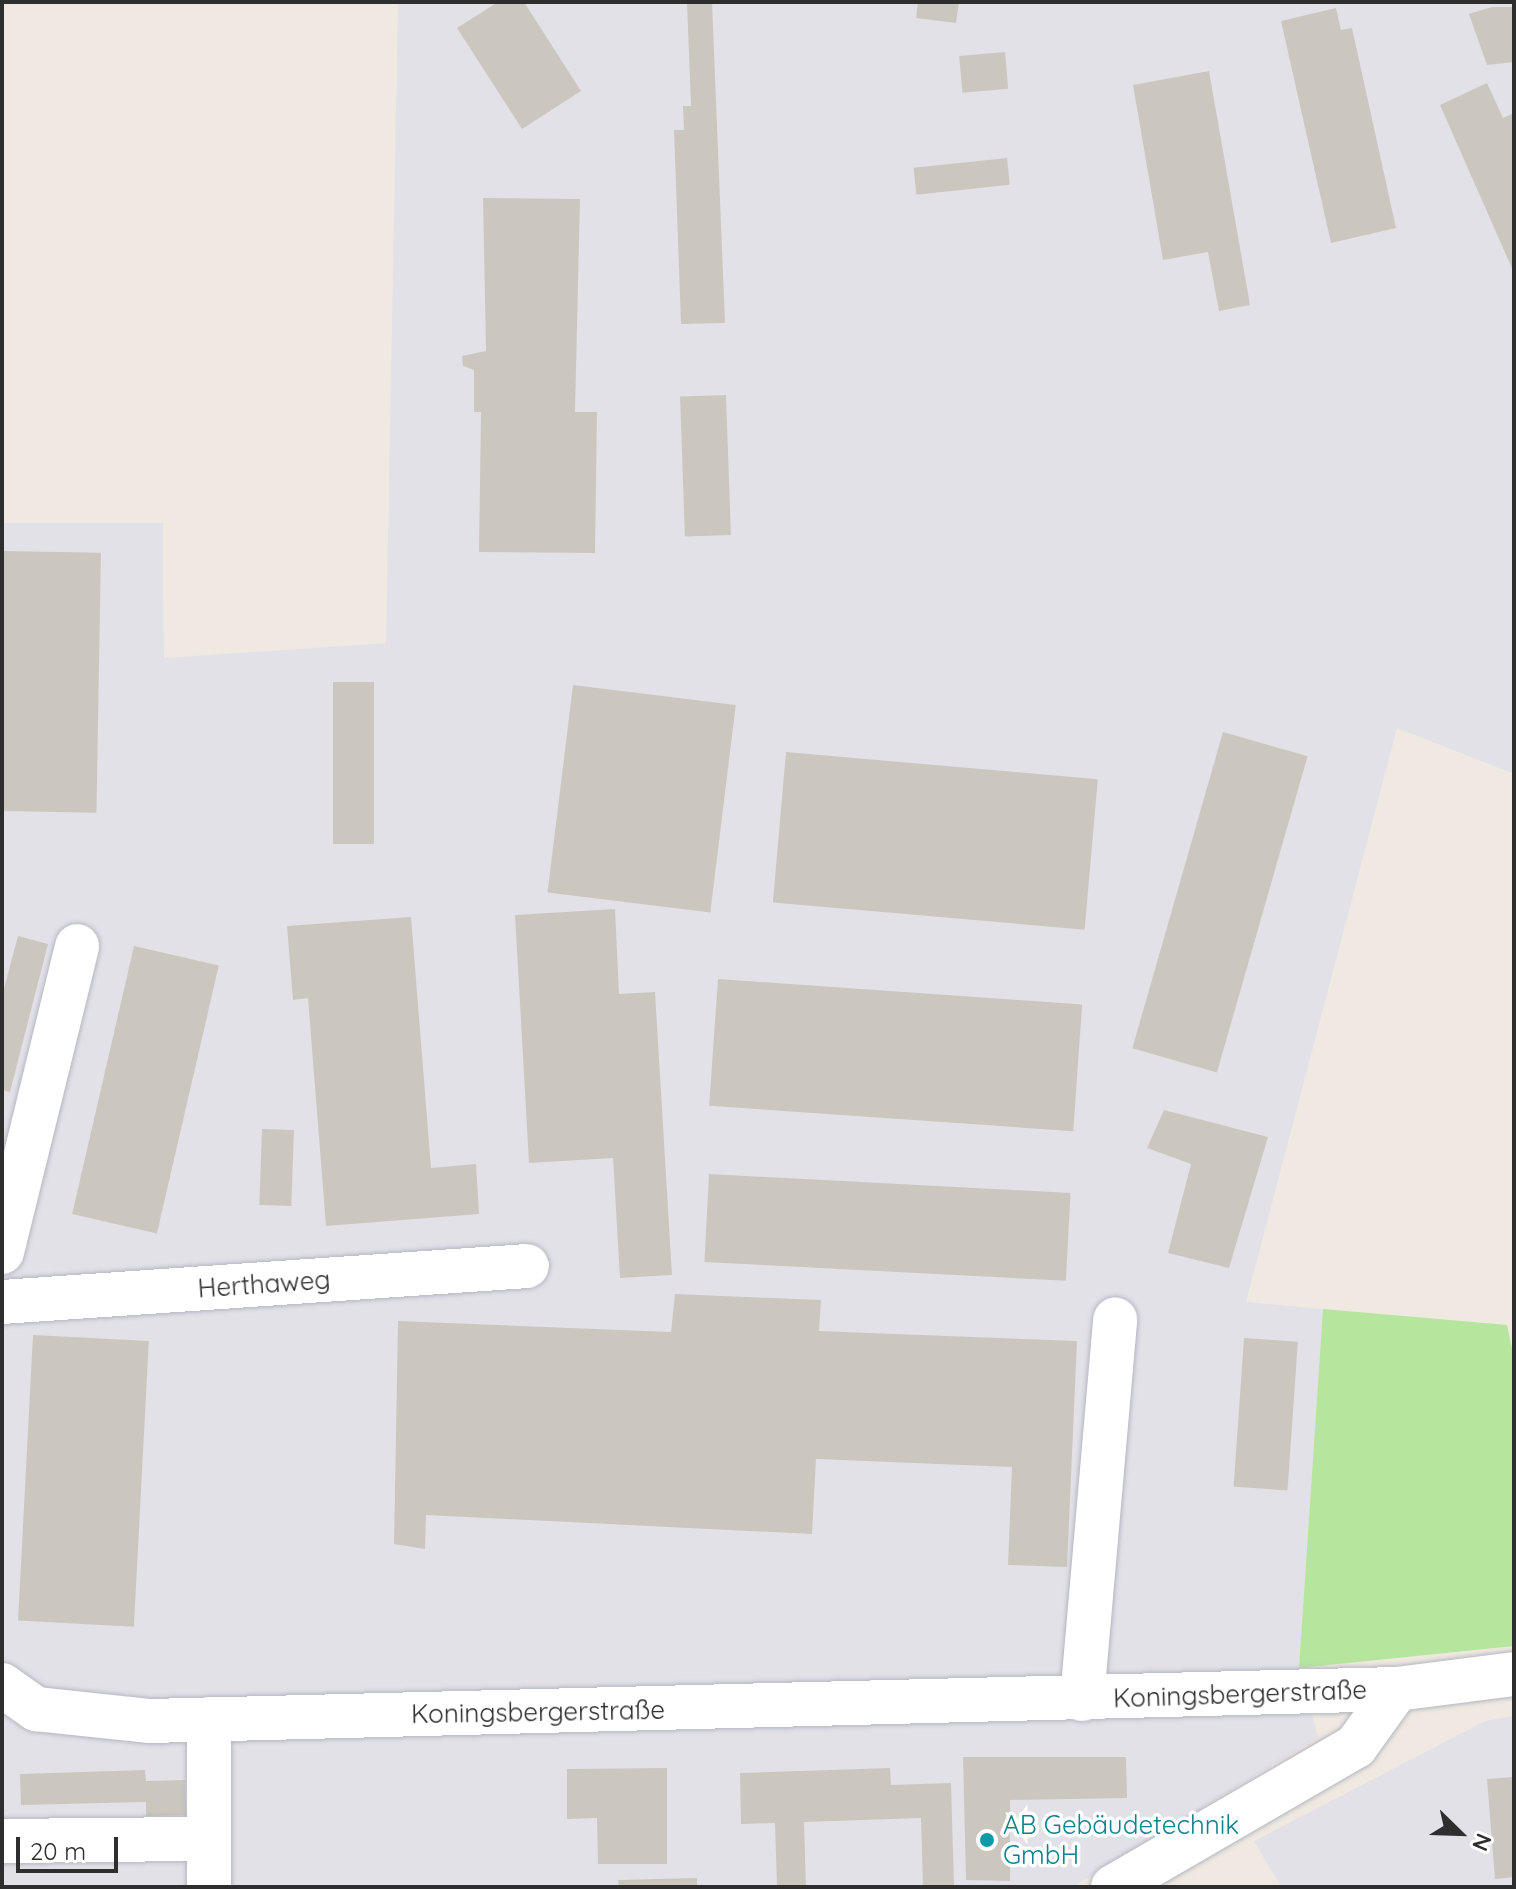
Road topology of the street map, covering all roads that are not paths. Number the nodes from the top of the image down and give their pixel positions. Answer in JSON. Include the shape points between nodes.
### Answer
{"nodes":[{"id":1,"x":77,"y":946,"type":"dead end"},
{"id":2,"x":2,"y":1252,"type":"edge"},
{"id":3,"x":527,"y":1266,"type":"dead end"},
{"id":4,"x":2,"y":1302,"type":"edge"},
{"id":5,"x":1115,"y":1319,"type":"dead end"},
{"id":6,"x":1514,"y":1674,"type":"edge"},
{"id":7,"x":2,"y":1685,"type":"edge"},
{"id":8,"x":1397,"y":1689,"type":"junction"},
{"id":9,"x":1082,"y":1699,"type":"junction"},
{"id":10,"x":209,"y":1719,"type":"junction"},
{"id":11,"x":209,"y":1839,"type":"junction"},
{"id":12,"x":2,"y":1841,"type":"edge"},
{"id":13,"x":209,"y":1887,"type":"edge"},
{"id":14,"x":1113,"y":1887,"type":"edge"}],
"edges":[{"from":1,"to":2,"type":"street"},
{"from":3,"to":4,"type":"street","name":"Herthaweg"},
{"from":5,"to":9,"type":"street","name":"Koningsbergerstraße"},
{"from":6,"to":8,"type":"street","name":"Koningsbergerstraße"},
{"from":7,"to":10,"type":"street","name":"Koningsbergerstraße","via":[[36,1709],[82,1718]]},
{"from":8,"to":9,"type":"street","name":"Koningsbergerstraße"},
{"from":8,"to":14,"type":"street","name":"Koningsbergerstraße","via":[[1356,1746]]},
{"from":9,"to":10,"type":"street","name":"Koningsbergerstraße"},
{"from":10,"to":11,"type":"street"},
{"from":11,"to":12,"type":"street"},
{"from":11,"to":13,"type":"street"}]}
